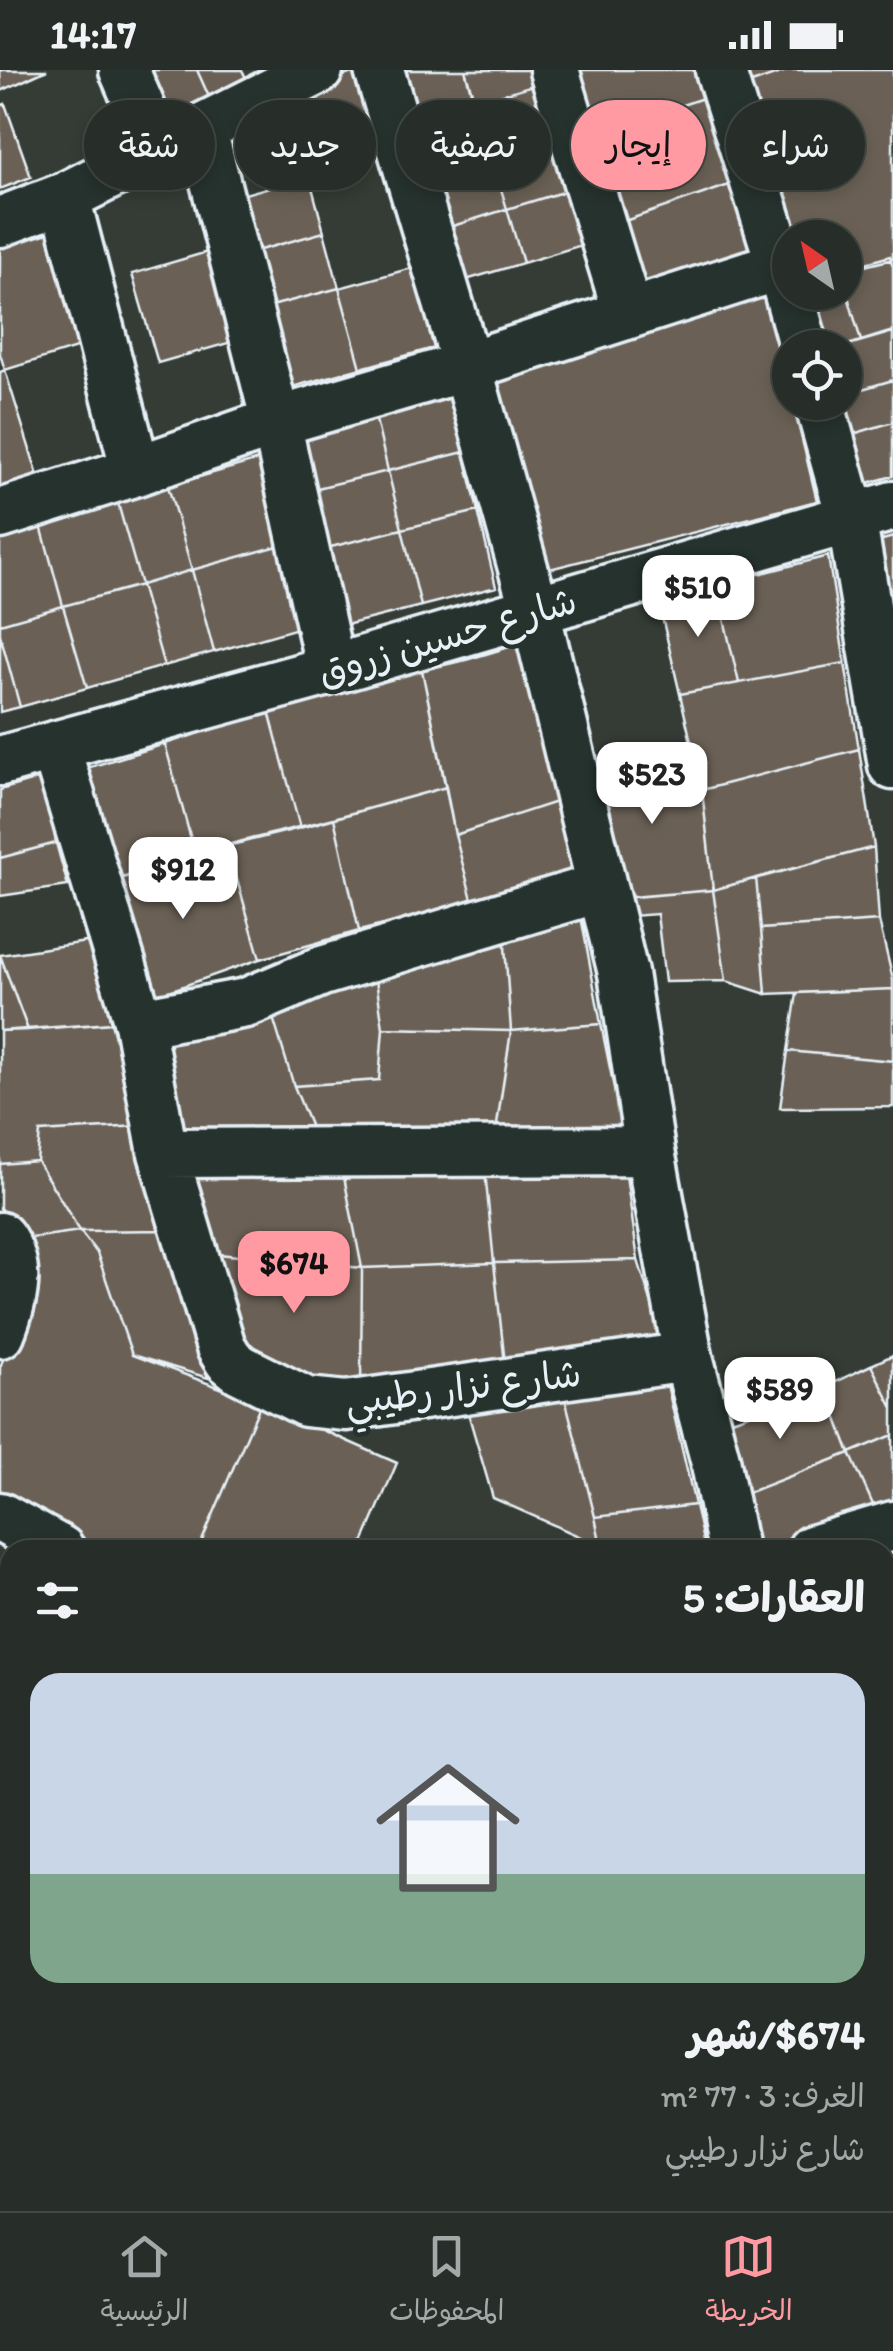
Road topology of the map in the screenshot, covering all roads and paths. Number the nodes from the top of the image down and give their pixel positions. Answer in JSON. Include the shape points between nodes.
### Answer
{"nodes":[{"id":1,"x":124,"y":70,"type":"edge"},
{"id":2,"x":318,"y":70,"type":"edge"},
{"id":3,"x":380,"y":70,"type":"edge"},
{"id":4,"x":554,"y":70,"type":"edge"},
{"id":5,"x":720,"y":70,"type":"edge"},
{"id":6,"x":137,"y":100,"type":"edge"},
{"id":7,"x":215,"y":123,"type":"edge"},
{"id":8,"x":215,"y":181,"type":"edge"},
{"id":9,"x":84,"y":187,"type":"edge"},
{"id":10,"x":65,"y":196,"type":"junction"},
{"id":11,"x":0,"y":222,"type":"edge"},
{"id":12,"x":772,"y":237,"type":"edge"},
{"id":13,"x":772,"y":269,"type":"edge"},
{"id":14,"x":628,"y":314,"type":"junction"},
{"id":15,"x":467,"y":366,"type":"junction"},
{"id":16,"x":828,"y":420,"type":"edge"},
{"id":17,"x":276,"y":422,"type":"junction"},
{"id":18,"x":136,"y":471,"type":"junction"},
{"id":19,"x":872,"y":511,"type":"edge"},
{"id":20,"x":0,"y":514,"type":"edge"},
{"id":21,"x":535,"y":610,"type":"junction"},
{"id":22,"x":331,"y":670,"type":"junction"},
{"id":23,"x":54,"y":746,"type":"junction"},
{"id":24,"x":0,"y":761,"type":"edge"},
{"id":25,"x":893,"y":764,"type":"edge"},
{"id":26,"x":602,"y":887,"type":"junction"},
{"id":27,"x":139,"y":1024,"type":"junction"},
{"id":28,"x":650,"y":1151,"type":"junction"},
{"id":29,"x":163,"y":1153,"type":"junction"},
{"id":30,"x":0,"y":1237,"type":"edge"},
{"id":31,"x":0,"y":1333,"type":"edge"},
{"id":32,"x":688,"y":1357,"type":"junction"},
{"id":33,"x":3,"y":1525,"type":"edge"},
{"id":34,"x":893,"y":1526,"type":"edge"},
{"id":35,"x":37,"y":1540,"type":"edge"},
{"id":36,"x":731,"y":1540,"type":"edge"},
{"id":37,"x":846,"y":1540,"type":"edge"}],
"edges":[{"from":1,"to":6,"type":"street"},
{"from":2,"to":7,"type":"street"},
{"from":3,"to":15,"type":"street"},
{"from":4,"to":14,"type":"street"},
{"from":5,"to":12,"type":"street"},
{"from":8,"to":17,"type":"street"},
{"from":9,"to":10,"type":"street"},
{"from":10,"to":11,"type":"street"},
{"from":10,"to":18,"type":"street"},
{"from":13,"to":14,"type":"street"},
{"from":14,"to":15,"type":"street"},
{"from":15,"to":17,"type":"street"},
{"from":15,"to":21,"type":"street"},
{"from":16,"to":19,"type":"street"},
{"from":17,"to":18,"type":"street"},
{"from":17,"to":22,"type":"street"},
{"from":18,"to":20,"type":"street"},
{"from":19,"to":21,"type":"street","name":"شارع حسين زروق"},
{"from":19,"to":25,"type":"street"},
{"from":21,"to":22,"type":"street","name":"شارع حسين زروق"},
{"from":21,"to":26,"type":"street"},
{"from":22,"to":23,"type":"street","name":"شارع حسين زروق"},
{"from":23,"to":24,"type":"street","name":"شارع حسين زروق"},
{"from":23,"to":27,"type":"street","name":"شارع نزار رطيبي"},
{"from":26,"to":27,"type":"street","via":[[322,971],[246,1003]]},
{"from":26,"to":28,"type":"street","via":[[623,973]]},
{"from":27,"to":29,"type":"street","name":"شارع نزار رطيبي"},
{"from":28,"to":29,"type":"street"},
{"from":28,"to":32,"type":"street"},
{"from":29,"to":32,"type":"street","name":"شارع نزار رطيبي","via":[[221,1347],[240,1369],[306,1402],[346,1406]]},
{"from":30,"to":31,"type":"street","via":[[14,1275]]},
{"from":32,"to":36,"type":"street"},
{"from":33,"to":35,"type":"street"},
{"from":34,"to":37,"type":"street"}]}
